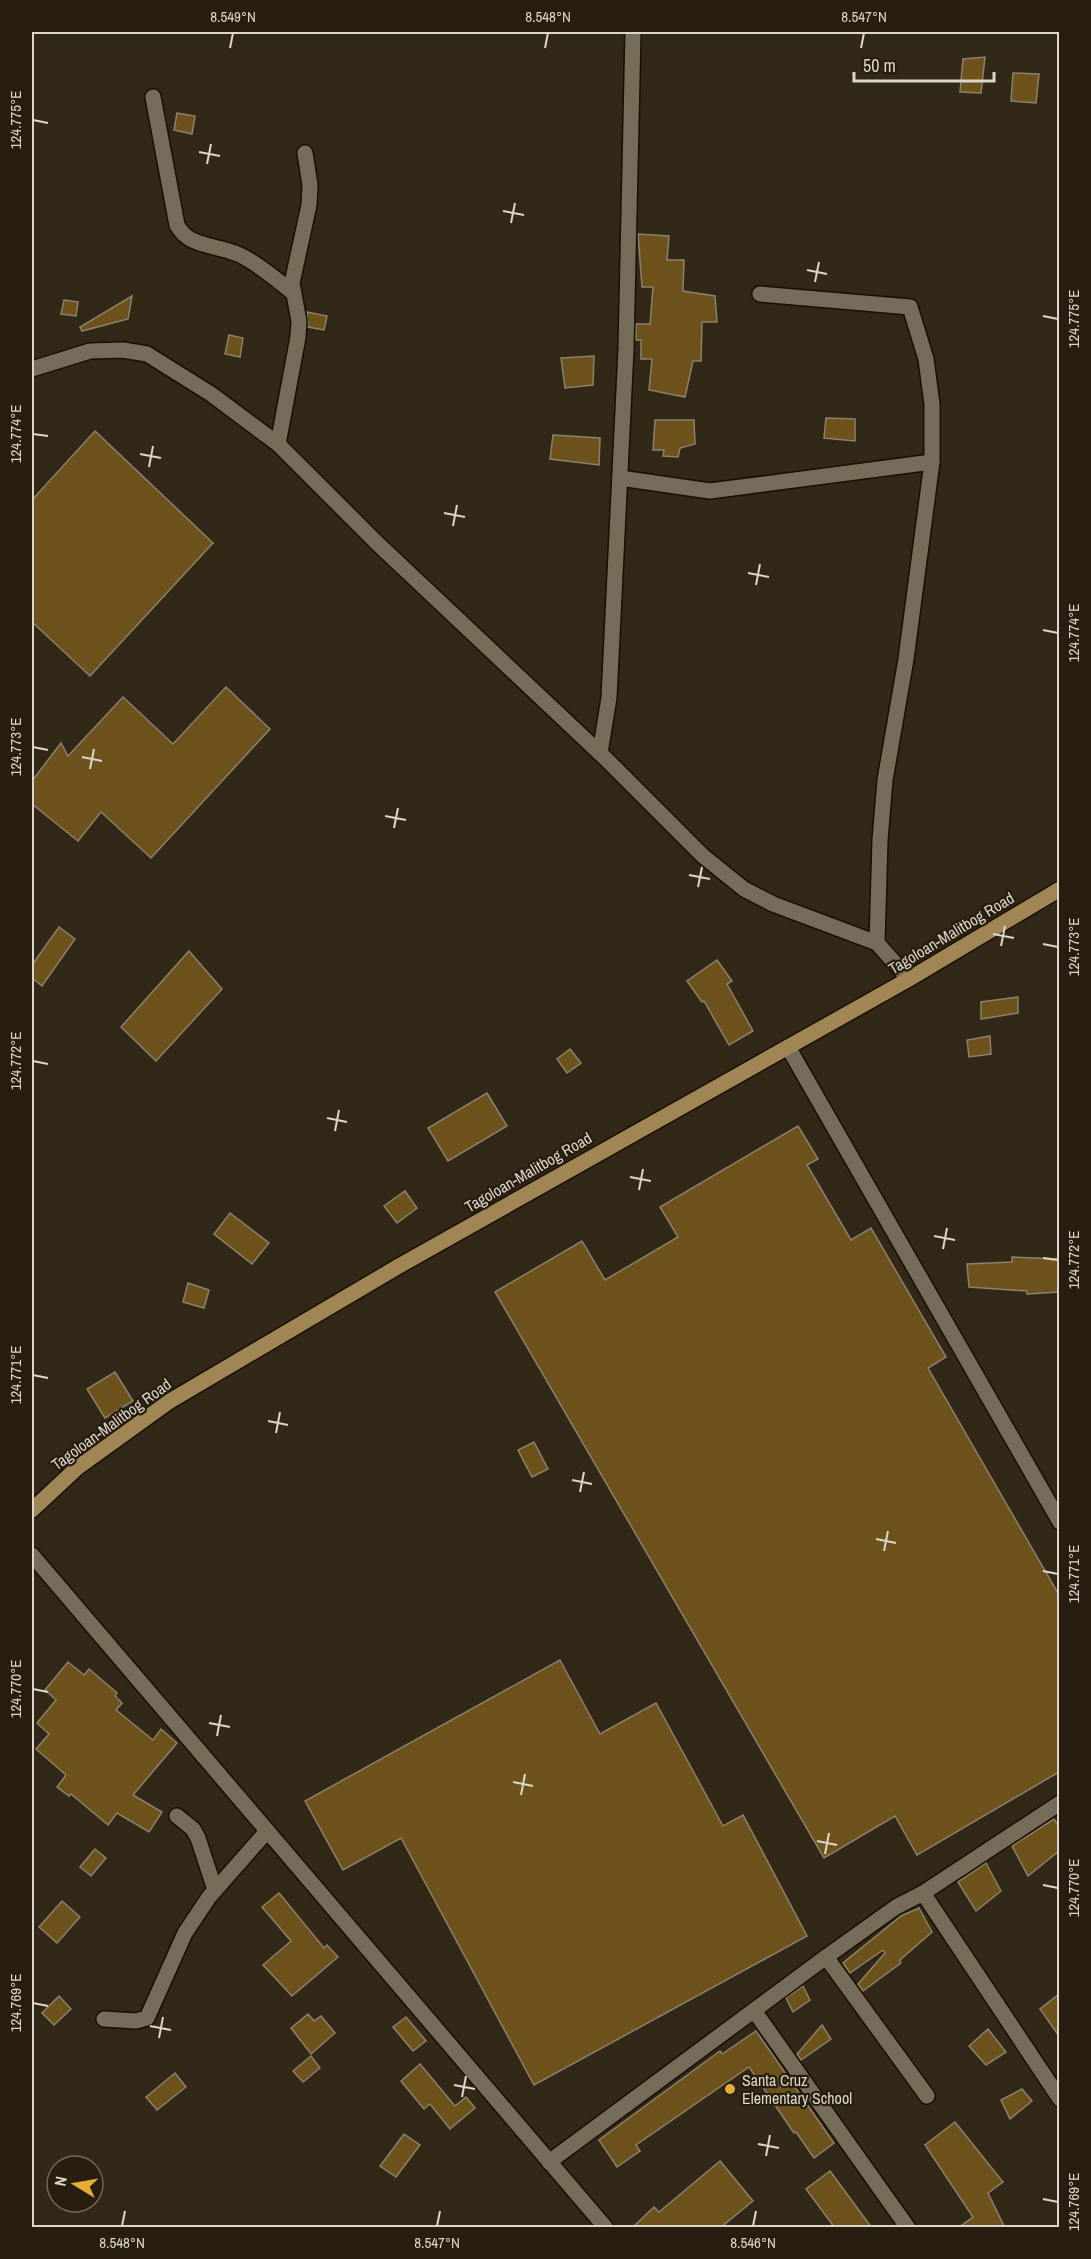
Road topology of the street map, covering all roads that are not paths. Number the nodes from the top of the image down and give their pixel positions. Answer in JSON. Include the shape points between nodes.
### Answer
{"nodes":[{"id":1,"x":633,"y":32,"type":"edge"},
{"id":2,"x":153,"y":97,"type":"dead end"},
{"id":3,"x":305,"y":153,"type":"dead end"},
{"id":4,"x":292,"y":292,"type":"junction"},
{"id":5,"x":760,"y":294,"type":"dead end"},
{"id":6,"x":32,"y":369,"type":"edge"},
{"id":7,"x":278,"y":444,"type":"junction"},
{"id":8,"x":932,"y":462,"type":"junction"},
{"id":9,"x":620,"y":478,"type":"junction"},
{"id":10,"x":600,"y":753,"type":"junction"},
{"id":11,"x":1059,"y":889,"type":"edge"},
{"id":12,"x":878,"y":943,"type":"junction"},
{"id":13,"x":909,"y":979,"type":"junction"},
{"id":14,"x":788,"y":1047,"type":"junction"},
{"id":15,"x":32,"y":1510,"type":"edge"},
{"id":16,"x":1059,"y":1522,"type":"edge"},
{"id":17,"x":32,"y":1555,"type":"edge"},
{"id":18,"x":1059,"y":1803,"type":"edge"},
{"id":19,"x":177,"y":1816,"type":"dead end"},
{"id":20,"x":267,"y":1831,"type":"junction"},
{"id":21,"x":216,"y":1890,"type":"junction"},
{"id":22,"x":923,"y":1893,"type":"junction"},
{"id":23,"x":826,"y":1957,"type":"junction"},
{"id":24,"x":755,"y":2012,"type":"junction"},
{"id":25,"x":104,"y":2019,"type":"dead end"},
{"id":26,"x":927,"y":2096,"type":"dead end"},
{"id":27,"x":1059,"y":2099,"type":"edge"},
{"id":28,"x":549,"y":2162,"type":"junction"},
{"id":29,"x":606,"y":2228,"type":"edge"},
{"id":30,"x":908,"y":2228,"type":"edge"}],
"edges":[{"from":1,"to":9,"type":"street"},
{"from":2,"to":4,"type":"street","via":[[162,157],[182,234],[195,242],[240,255]]},
{"from":3,"to":4,"type":"street","via":[[309,205]]},
{"from":4,"to":7,"type":"street","via":[[299,321],[298,337]]},
{"from":5,"to":8,"type":"street","via":[[910,307],[926,359],[932,404]]},
{"from":6,"to":7,"type":"street","via":[[90,351],[147,354],[212,393]]},
{"from":7,"to":10,"type":"street"},
{"from":8,"to":9,"type":"street","via":[[710,491]]},
{"from":8,"to":12,"type":"street","via":[[906,659],[885,780]]},
{"from":9,"to":10,"type":"street","via":[[609,698]]},
{"from":10,"to":12,"type":"street","via":[[703,856],[744,889],[773,904]]},
{"from":11,"to":13,"type":"main road","name":"Tagoloan-Malitbog Road"},
{"from":12,"to":13,"type":"street"},
{"from":13,"to":14,"type":"main road","name":"Tagoloan-Malitbog Road"},
{"from":14,"to":15,"type":"main road","name":"Tagoloan-Malitbog Road","via":[[399,1266],[170,1401],[77,1468]]},
{"from":14,"to":16,"type":"street"},
{"from":17,"to":20,"type":"street"},
{"from":18,"to":22,"type":"street"},
{"from":19,"to":21,"type":"street","via":[[194,1829]]},
{"from":20,"to":21,"type":"street"},
{"from":20,"to":28,"type":"street"},
{"from":21,"to":25,"type":"street","via":[[185,1933],[147,2018]]},
{"from":22,"to":23,"type":"street","via":[[896,1907]]},
{"from":22,"to":27,"type":"street"},
{"from":23,"to":24,"type":"street"},
{"from":23,"to":26,"type":"street"},
{"from":24,"to":28,"type":"street","via":[[719,2034]]},
{"from":24,"to":30,"type":"street"},
{"from":28,"to":29,"type":"street"}]}
